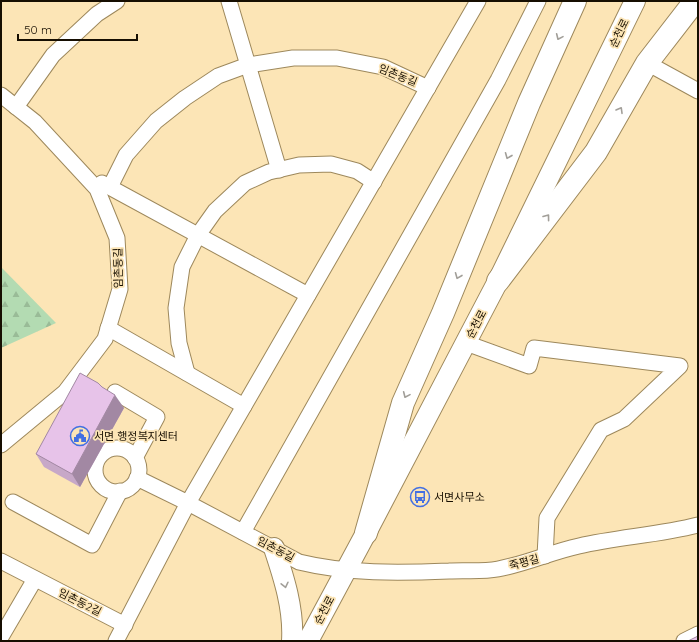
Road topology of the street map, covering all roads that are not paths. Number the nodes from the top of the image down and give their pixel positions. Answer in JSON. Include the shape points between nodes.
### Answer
{"nodes":[{"id":1,"x":117,"y":1,"type":"edge"},
{"id":2,"x":229,"y":1,"type":"edge"},
{"id":3,"x":478,"y":1,"type":"edge"},
{"id":4,"x":538,"y":1,"type":"edge"},
{"id":5,"x":575,"y":1,"type":"edge"},
{"id":6,"x":635,"y":1,"type":"edge"},
{"id":7,"x":695,"y":1,"type":"edge"},
{"id":8,"x":647,"y":63,"type":"junction"},
{"id":9,"x":248,"y":65,"type":"junction"},
{"id":10,"x":428,"y":88,"type":"junction"},
{"id":11,"x":698,"y":91,"type":"edge"},
{"id":12,"x":1,"y":95,"type":"edge"},
{"id":13,"x":16,"y":107,"type":"junction"},
{"id":14,"x":80,"y":170,"type":"junction"},
{"id":15,"x":279,"y":170,"type":"junction"},
{"id":16,"x":374,"y":182,"type":"junction"},
{"id":17,"x":110,"y":187,"type":"junction"},
{"id":18,"x":198,"y":235,"type":"junction"},
{"id":19,"x":498,"y":281,"type":"junction"},
{"id":20,"x":308,"y":295,"type":"junction"},
{"id":21,"x":108,"y":328,"type":"junction"},
{"id":22,"x":466,"y":343,"type":"junction"},
{"id":23,"x":187,"y":373,"type":"junction"},
{"id":24,"x":115,"y":392,"type":"dead end"},
{"id":25,"x":244,"y":406,"type":"junction"},
{"id":26,"x":1,"y":445,"type":"edge"},
{"id":27,"x":135,"y":458,"type":"junction"},
{"id":28,"x":137,"y":478,"type":"junction"},
{"id":29,"x":120,"y":491,"type":"junction"},
{"id":30,"x":13,"y":502,"type":"dead end"},
{"id":31,"x":188,"y":503,"type":"junction"},
{"id":32,"x":698,"y":525,"type":"edge"},
{"id":33,"x":243,"y":532,"type":"junction"},
{"id":34,"x":366,"y":533,"type":"junction"},
{"id":35,"x":274,"y":548,"type":"junction"},
{"id":36,"x":545,"y":556,"type":"junction"},
{"id":37,"x":1,"y":561,"type":"edge"},
{"id":38,"x":346,"y":570,"type":"junction"},
{"id":39,"x":35,"y":578,"type":"junction"},
{"id":40,"x":125,"y":625,"type":"junction"},
{"id":41,"x":698,"y":634,"type":"edge"},
{"id":42,"x":1,"y":637,"type":"edge"},
{"id":43,"x":116,"y":641,"type":"edge"},
{"id":44,"x":292,"y":641,"type":"edge"},
{"id":45,"x":308,"y":641,"type":"edge"},
{"id":46,"x":684,"y":641,"type":"edge"}],
"edges":[{"from":1,"to":13,"type":"street","via":[[97,14],[53,55]]},
{"from":2,"to":9,"type":"street"},
{"from":3,"to":10,"type":"street","name":"임촌동길"},
{"from":4,"to":33,"type":"street","via":[[498,80]]},
{"from":5,"to":34,"type":"highway","one_way":true,"via":[[529,103],[443,314],[403,403]]},
{"from":6,"to":19,"type":"main road","name":"순천로"},
{"from":7,"to":8,"type":"highway"},
{"from":8,"to":11,"type":"street"},
{"from":19,"to":8,"type":"highway","one_way":true,"via":[[596,152]]},
{"from":9,"to":10,"type":"street","name":"임촌동길","via":[[294,58],[337,58],[384,68]]},
{"from":9,"to":15,"type":"street"},
{"from":9,"to":17,"type":"street","name":"임촌동길","via":[[218,76],[156,121],[126,155]]},
{"from":10,"to":16,"type":"street","name":"임촌동길"},
{"from":12,"to":13,"type":"street","name":"임촌동길"},
{"from":13,"to":14,"type":"street","name":"임촌동길","via":[[35,122]]},
{"from":14,"to":17,"type":"street"},
{"from":14,"to":21,"type":"street","name":"임촌동길","via":[[97,189],[117,238],[120,289]]},
{"from":15,"to":16,"type":"street","via":[[299,165],[331,164],[356,171]]},
{"from":15,"to":18,"type":"street","via":[[245,183],[215,211]]},
{"from":16,"to":20,"type":"street","name":"임촌동길"},
{"from":17,"to":18,"type":"street"},
{"from":18,"to":20,"type":"street"},
{"from":18,"to":23,"type":"street","via":[[182,267],[176,308],[179,343]]},
{"from":19,"to":22,"type":"main road","name":"순천로"},
{"from":20,"to":25,"type":"street","name":"임촌동길"},
{"from":21,"to":23,"type":"street"},
{"from":21,"to":26,"type":"street","name":"임촌동길","via":[[105,338],[65,392]]},
{"from":22,"to":34,"type":"main road","name":"순천로"},
{"from":22,"to":36,"type":"street","via":[[529,366],[534,348],[680,366],[624,419],[601,430],[547,518]]},
{"from":23,"to":25,"type":"street"},
{"from":24,"to":27,"type":"street","via":[[157,417]]},
{"from":25,"to":31,"type":"street","name":"임촌동길"},
{"from":27,"to":28,"type":"street","via":[[138,464]]},
{"from":27,"to":29,"type":"street","via":[[124,449],[110,448],[96,463],[96,478],[100,484],[106,489]]},
{"from":28,"to":29,"type":"street","via":[[133,485]]},
{"from":28,"to":31,"type":"street"},
{"from":29,"to":30,"type":"street","via":[[92,545]]},
{"from":31,"to":33,"type":"street","name":"임촌동길"},
{"from":31,"to":40,"type":"street","name":"임촌동길"},
{"from":32,"to":36,"type":"street","name":"죽평길","via":[[578,546]]},
{"from":33,"to":35,"type":"street","name":"임촌동길"},
{"from":34,"to":38,"type":"main road","name":"순천로"},
{"from":35,"to":38,"type":"street","name":"임촌동길","via":[[299,562]]},
{"from":35,"to":44,"type":"main road","one_way":true,"via":[[291,608]]},
{"from":36,"to":38,"type":"street","name":"죽평길","via":[[496,569],[404,573]]},
{"from":37,"to":39,"type":"street","name":"임촌동2길"},
{"from":38,"to":45,"type":"main road","name":"순천로"},
{"from":39,"to":40,"type":"street","name":"임촌동2길"},
{"from":39,"to":42,"type":"street"},
{"from":40,"to":43,"type":"street","name":"임촌동길"},
{"from":41,"to":46,"type":"street"}]}
